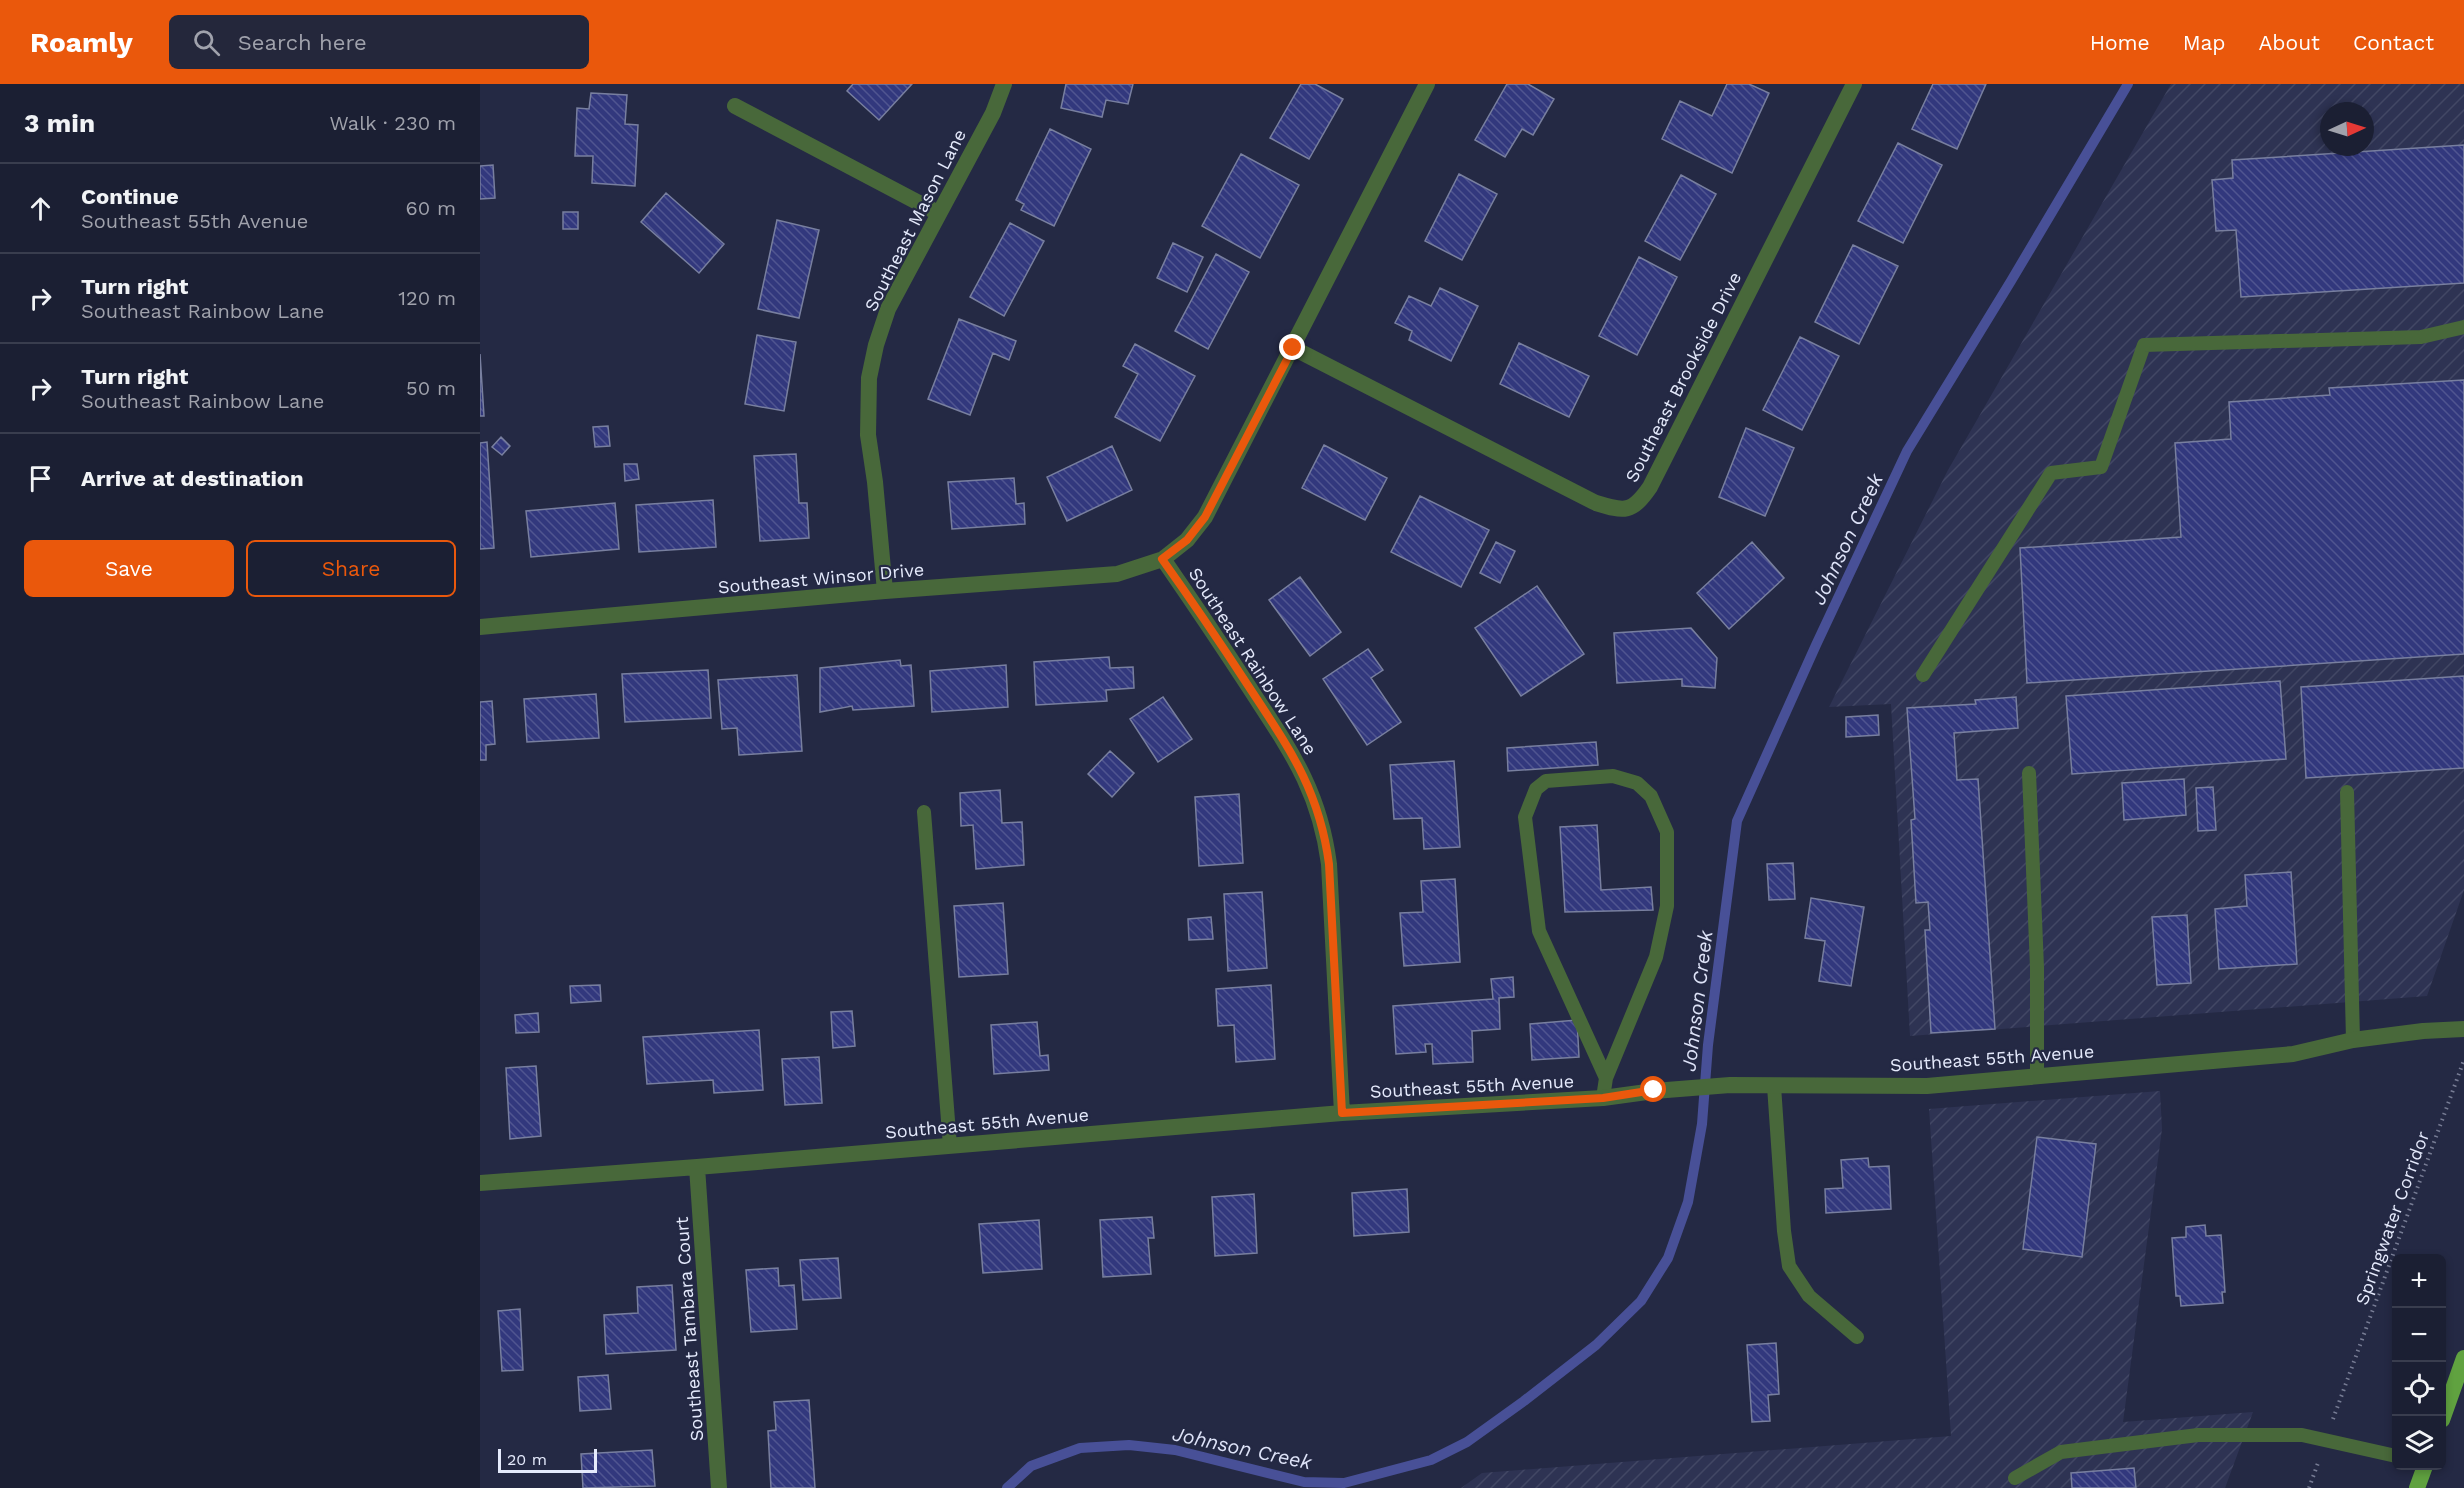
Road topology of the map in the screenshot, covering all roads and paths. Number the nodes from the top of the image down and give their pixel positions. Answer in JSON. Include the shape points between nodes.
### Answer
{"nodes":[{"id":1,"x":1004,"y":84,"type":"edge"},
{"id":2,"x":1428,"y":84,"type":"edge"},
{"id":3,"x":1854,"y":84,"type":"edge"},
{"id":4,"x":735,"y":106,"type":"dead end"},
{"id":5,"x":938,"y":213,"type":"junction"},
{"id":6,"x":2464,"y":327,"type":"edge"},
{"id":7,"x":1293,"y":348,"type":"junction"},
{"id":8,"x":1162,"y":559,"type":"junction"},
{"id":9,"x":885,"y":591,"type":"junction"},
{"id":10,"x":480,"y":627,"type":"edge"},
{"id":11,"x":1923,"y":675,"type":"dead end"},
{"id":12,"x":2029,"y":773,"type":"dead end"},
{"id":13,"x":2347,"y":792,"type":"dead end"},
{"id":14,"x":924,"y":812,"type":"dead end"},
{"id":15,"x":2464,"y":1029,"type":"edge"},
{"id":16,"x":2353,"y":1040,"type":"junction"},
{"id":17,"x":2464,"y":1060,"type":"edge"},
{"id":18,"x":2037,"y":1076,"type":"junction"},
{"id":19,"x":1606,"y":1078,"type":"junction"},
{"id":20,"x":1774,"y":1086,"type":"junction"},
{"id":21,"x":1603,"y":1098,"type":"junction"},
{"id":22,"x":1342,"y":1113,"type":"junction"},
{"id":23,"x":950,"y":1146,"type":"junction"},
{"id":24,"x":697,"y":1167,"type":"junction"},
{"id":25,"x":480,"y":1183,"type":"edge"},
{"id":26,"x":1857,"y":1337,"type":"dead end"},
{"id":27,"x":2464,"y":1358,"type":"edge"},
{"id":28,"x":2346,"y":1385,"type":"dead end"},
{"id":29,"x":2443,"y":1416,"type":"edge"},
{"id":30,"x":2392,"y":1454,"type":"edge"},
{"id":31,"x":2424,"y":1470,"type":"edge"},
{"id":32,"x":2015,"y":1478,"type":"dead end"},
{"id":33,"x":719,"y":1488,"type":"edge"},
{"id":34,"x":2417,"y":1488,"type":"edge"}],
"edges":[{"from":1,"to":5,"type":"street","name":"Southeast Mason Lane","via":[[993,113]]},
{"from":2,"to":7,"type":"street","name":"Southeast Rainbow Lane"},
{"from":3,"to":7,"type":"street","name":"Southeast Brookside Drive","via":[[1650,487],[1634,506],[1618,509],[1596,503]]},
{"from":4,"to":5,"type":"street"},
{"from":5,"to":9,"type":"street","name":"Southeast Mason Lane","via":[[888,309],[869,378],[868,435]]},
{"from":6,"to":11,"type":"lane","via":[[2421,337],[2144,345],[2101,466],[2051,473]]},
{"from":7,"to":8,"type":"street","name":"Southeast Rainbow Lane","via":[[1205,517],[1187,540]]},
{"from":8,"to":9,"type":"street","name":"Southeast Winsor Drive","via":[[1117,574]]},
{"from":8,"to":22,"type":"street","name":"Southeast Rainbow Lane","via":[[1292,753],[1318,809],[1329,864]]},
{"from":9,"to":10,"type":"street","name":"Southeast Winsor Drive"},
{"from":12,"to":18,"type":"lane"},
{"from":13,"to":16,"type":"lane"},
{"from":14,"to":23,"type":"lane"},
{"from":15,"to":16,"type":"street","name":"Southeast 55th Avenue","via":[[2423,1030]]},
{"from":16,"to":18,"type":"street","name":"Southeast 55th Avenue","via":[[2293,1054]]},
{"from":17,"to":28,"type":"path","name":"Springwater Corridor"},
{"from":18,"to":20,"type":"street","name":"Southeast 55th Avenue","via":[[1927,1086]]},
{"from":19,"to":19,"type":"lane","via":[[1539,930],[1526,817],[1536,789],[1546,781],[1613,776],[1637,783],[1651,796],[1667,832],[1667,906],[1656,957]]},
{"from":19,"to":21,"type":"lane"},
{"from":20,"to":21,"type":"street","name":"Southeast 55th Avenue","via":[[1654,1090]]},
{"from":20,"to":26,"type":"lane","via":[[1790,1266],[1809,1296]]},
{"from":21,"to":22,"type":"street","name":"Southeast 55th Avenue"},
{"from":22,"to":23,"type":"street","name":"Southeast 55th Avenue"},
{"from":23,"to":24,"type":"street","name":"Southeast 55th Avenue"},
{"from":24,"to":25,"type":"street","name":"Southeast 55th Avenue"},
{"from":24,"to":33,"type":"street","name":"Southeast Tambara Court"},
{"from":27,"to":29,"type":"main road"},
{"from":30,"to":32,"type":"lane","via":[[2302,1434],[2198,1435],[2061,1452]]},
{"from":31,"to":34,"type":"main road"}]}
